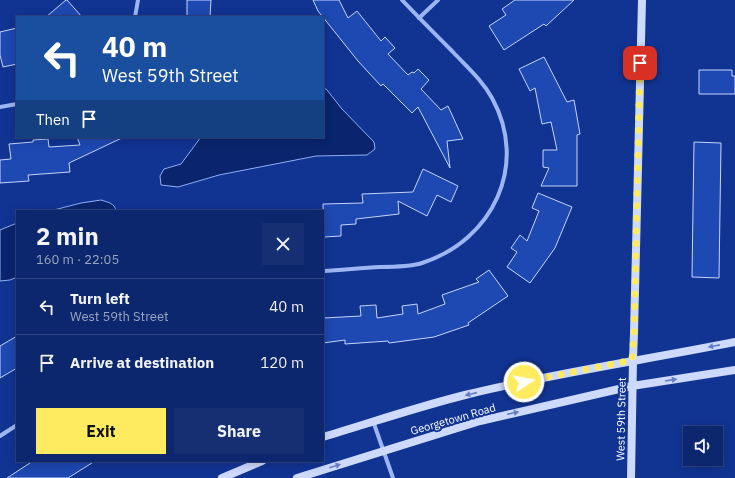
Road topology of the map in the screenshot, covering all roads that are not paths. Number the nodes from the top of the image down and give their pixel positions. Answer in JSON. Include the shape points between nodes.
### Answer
{"nodes":[{"id":1,"x":138,"y":0,"type":"edge"},
{"id":2,"x":402,"y":0,"type":"edge"},
{"id":3,"x":438,"y":0,"type":"edge"},
{"id":4,"x":642,"y":0,"type":"edge"},
{"id":5,"x":134,"y":16,"type":"edge"},
{"id":6,"x":419,"y":18,"type":"junction"},
{"id":7,"x":16,"y":104,"type":"edge"},
{"id":8,"x":0,"y":107,"type":"edge"},
{"id":9,"x":324,"y":271,"type":"edge"},
{"id":10,"x":735,"y":342,"type":"edge"},
{"id":11,"x":632,"y":360,"type":"junction"},
{"id":12,"x":735,"y":370,"type":"edge"},
{"id":13,"x":632,"y":386,"type":"junction"},
{"id":14,"x":373,"y":421,"type":"junction"},
{"id":15,"x":16,"y":426,"type":"edge"},
{"id":16,"x":0,"y":436,"type":"edge"},
{"id":17,"x":324,"y":437,"type":"edge"},
{"id":18,"x":383,"y":450,"type":"junction"},
{"id":19,"x":260,"y":462,"type":"edge"},
{"id":20,"x":222,"y":478,"type":"edge"},
{"id":21,"x":297,"y":478,"type":"edge"},
{"id":22,"x":393,"y":478,"type":"edge"},
{"id":23,"x":631,"y":478,"type":"edge"}],
"edges":[{"from":1,"to":5,"type":"street"},
{"from":2,"to":6,"type":"street"},
{"from":3,"to":6,"type":"street"},
{"from":4,"to":11,"type":"main road","name":"West 59th Street"},
{"from":6,"to":9,"type":"street","via":[[474,74],[495,105],[506,142],[501,187],[496,201],[484,221],[463,242],[450,251],[422,263]]},
{"from":7,"to":8,"type":"street"},
{"from":10,"to":11,"type":"main road","name":"Georgetown Road","one_way":true},
{"from":11,"to":13,"type":"main road","name":"West 59th Street"},
{"from":11,"to":14,"type":"main road","name":"Georgetown Road","one_way":true,"via":[[465,395]]},
{"from":13,"to":12,"type":"main road","name":"Georgetown Road","one_way":true},
{"from":18,"to":13,"type":"main road","name":"Georgetown Road","one_way":true,"via":[[480,421]]},
{"from":13,"to":23,"type":"main road","name":"West 59th Street"},
{"from":14,"to":17,"type":"main road","name":"Georgetown Road"},
{"from":14,"to":18,"type":"street"},
{"from":15,"to":16,"type":"street"},
{"from":21,"to":18,"type":"main road","name":"Georgetown Road","one_way":true},
{"from":18,"to":22,"type":"street"},
{"from":19,"to":20,"type":"main road"}]}
